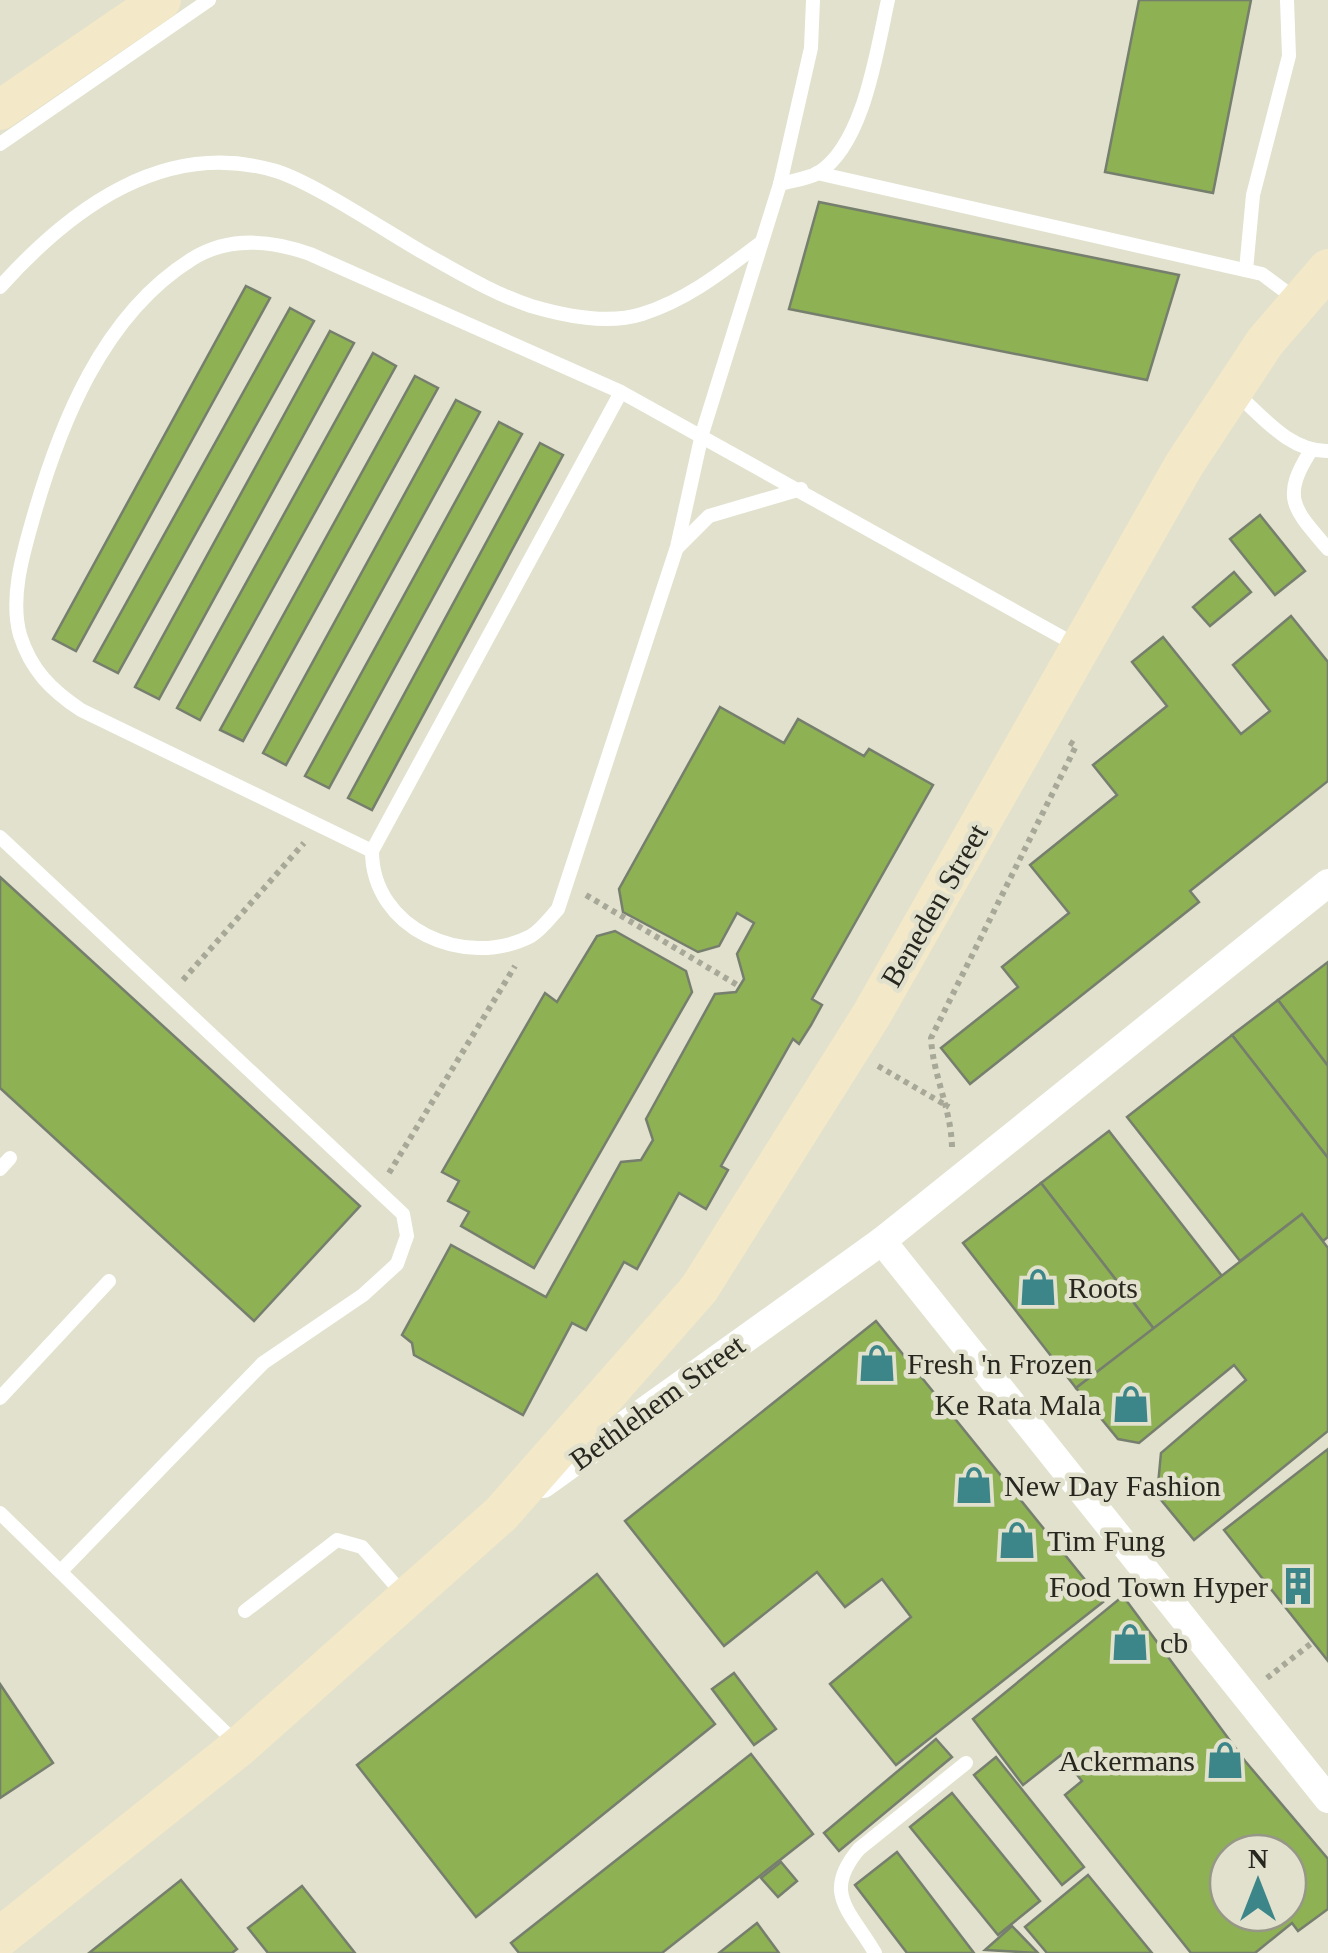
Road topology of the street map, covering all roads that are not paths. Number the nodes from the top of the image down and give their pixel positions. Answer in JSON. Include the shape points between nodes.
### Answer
{"nodes":[{"id":1,"x":136,"y":0,"type":"edge"},
{"id":2,"x":161,"y":0,"type":"edge"},
{"id":3,"x":209,"y":0,"type":"edge"},
{"id":4,"x":812,"y":0,"type":"edge"},
{"id":5,"x":888,"y":0,"type":"edge"},
{"id":6,"x":1287,"y":0,"type":"edge"},
{"id":7,"x":0,"y":108,"type":"edge"},
{"id":8,"x":0,"y":144,"type":"edge"},
{"id":9,"x":817,"y":173,"type":"junction"},
{"id":10,"x":780,"y":184,"type":"junction"},
{"id":11,"x":759,"y":244,"type":"junction"},
{"id":12,"x":1328,"y":269,"type":"edge"},
{"id":13,"x":1246,"y":270,"type":"junction"},
{"id":14,"x":0,"y":288,"type":"edge"},
{"id":15,"x":1299,"y":302,"type":"junction"},
{"id":16,"x":1232,"y":390,"type":"junction"},
{"id":17,"x":621,"y":392,"type":"junction"},
{"id":18,"x":702,"y":434,"type":"junction"},
{"id":19,"x":1328,"y":451,"type":"edge"},
{"id":20,"x":1310,"y":452,"type":"junction"},
{"id":21,"x":801,"y":489,"type":"junction"},
{"id":22,"x":677,"y":548,"type":"junction"},
{"id":23,"x":1328,"y":549,"type":"edge"},
{"id":24,"x":1079,"y":646,"type":"junction"},
{"id":25,"x":0,"y":837,"type":"edge"},
{"id":26,"x":372,"y":851,"type":"junction"},
{"id":27,"x":1328,"y":883,"type":"edge"},
{"id":28,"x":882,"y":1240,"type":"junction"},
{"id":29,"x":109,"y":1280,"type":"dead end"},
{"id":30,"x":0,"y":1398,"type":"edge"},
{"id":31,"x":0,"y":1513,"type":"edge"},
{"id":32,"x":501,"y":1514,"type":"junction"},
{"id":33,"x":61,"y":1571,"type":"junction"},
{"id":34,"x":405,"y":1596,"type":"junction"},
{"id":35,"x":245,"y":1610,"type":"dead end"},
{"id":36,"x":240,"y":1746,"type":"junction"},
{"id":37,"x":966,"y":1763,"type":"dead end"},
{"id":38,"x":1328,"y":1799,"type":"edge"},
{"id":39,"x":0,"y":1938,"type":"edge"},
{"id":40,"x":875,"y":1953,"type":"edge"}],
"edges":[{"from":1,"to":7,"type":"lane"},
{"from":2,"to":7,"type":"main road"},
{"from":3,"to":8,"type":"lane"},
{"from":4,"to":10,"type":"lane","via":[[811,48]]},
{"from":5,"to":9,"type":"lane","via":[[859,114],[842,150]]},
{"from":6,"to":13,"type":"lane","via":[[1289,56],[1253,195]]},
{"from":9,"to":10,"type":"lane"},
{"from":9,"to":13,"type":"lane"},
{"from":10,"to":11,"type":"lane"},
{"from":11,"to":14,"type":"lane","via":[[704,287],[640,315],[570,318],[503,297],[279,172],[212,159],[146,174],[94,204],[30,254]]},
{"from":11,"to":18,"type":"lane"},
{"from":12,"to":15,"type":"main road","name":"Beneden Street"},
{"from":13,"to":15,"type":"lane"},
{"from":15,"to":16,"type":"main road","name":"Beneden Street"},
{"from":16,"to":20,"type":"lane"},
{"from":16,"to":24,"type":"main road","name":"Beneden Street"},
{"from":17,"to":18,"type":"lane"},
{"from":17,"to":26,"type":"lane"},
{"from":17,"to":26,"type":"lane","via":[[310,254],[252,242],[194,258],[162,282],[99,358],[69,412],[26,541],[16,596],[31,664],[54,692],[81,710]]},
{"from":18,"to":21,"type":"lane"},
{"from":18,"to":22,"type":"lane"},
{"from":19,"to":20,"type":"lane"},
{"from":20,"to":23,"type":"lane","via":[[1292,493]]},
{"from":21,"to":22,"type":"lane","via":[[710,516]]},
{"from":21,"to":24,"type":"lane"},
{"from":22,"to":26,"type":"lane","via":[[568,884],[558,910],[534,934],[473,949],[415,930],[378,892]]},
{"from":24,"to":32,"type":"main road","name":"Beneden Street","via":[[872,1014],[699,1289]]},
{"from":25,"to":33,"type":"lane","via":[[403,1214],[407,1236],[397,1264],[263,1363]]},
{"from":27,"to":28,"type":"street","name":"Bethlehem Street"},
{"from":28,"to":32,"type":"street","name":"Bethlehem Street"},
{"from":28,"to":38,"type":"street"},
{"from":29,"to":30,"type":"lane"},
{"from":31,"to":33,"type":"lane"},
{"from":32,"to":34,"type":"main road","name":"Bethlehem Street"},
{"from":33,"to":36,"type":"lane"},
{"from":34,"to":35,"type":"lane","via":[[362,1547],[337,1540]]},
{"from":34,"to":36,"type":"main road","name":"Bethlehem Street"},
{"from":36,"to":39,"type":"main road","name":"Bethlehem Street"},
{"from":37,"to":40,"type":"lane","via":[[846,1865],[838,1885],[842,1902]]}]}
